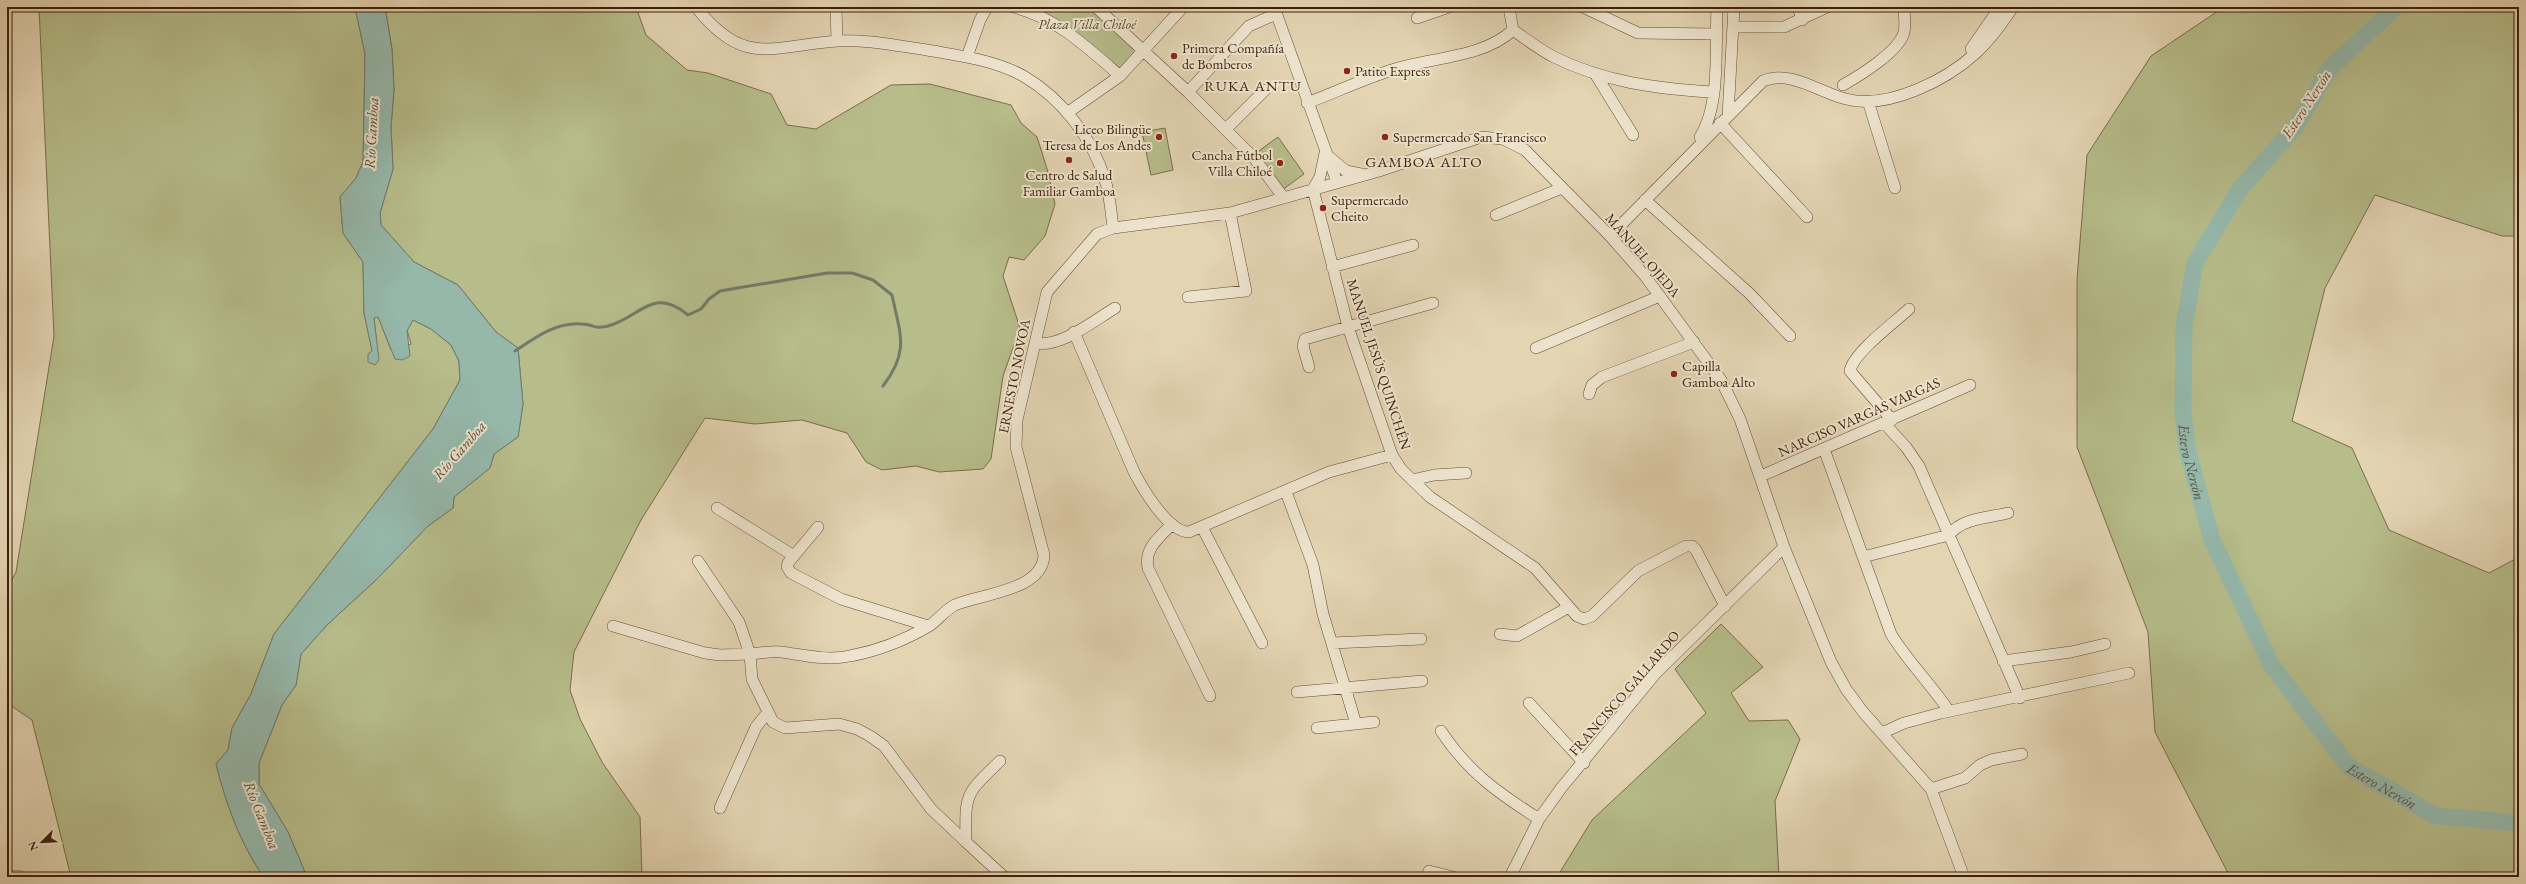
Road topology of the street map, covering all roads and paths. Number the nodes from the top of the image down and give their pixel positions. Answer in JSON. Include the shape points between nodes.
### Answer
{"nodes":[{"id":1,"x":836,"y":7,"type":"edge"},
{"id":2,"x":987,"y":7,"type":"edge"},
{"id":3,"x":1013,"y":7,"type":"edge"},
{"id":4,"x":1096,"y":7,"type":"edge"},
{"id":5,"x":1183,"y":7,"type":"edge"},
{"id":6,"x":1448,"y":7,"type":"edge"},
{"id":7,"x":1509,"y":7,"type":"edge"},
{"id":8,"x":1583,"y":7,"type":"edge"},
{"id":9,"x":1717,"y":7,"type":"edge"},
{"id":10,"x":1734,"y":7,"type":"edge"},
{"id":11,"x":1798,"y":7,"type":"edge"},
{"id":12,"x":1827,"y":7,"type":"edge"},
{"id":13,"x":1904,"y":7,"type":"edge"},
{"id":14,"x":2000,"y":7,"type":"edge"},
{"id":15,"x":2013,"y":7,"type":"edge"},
{"id":16,"x":703,"y":9,"type":"edge"},
{"id":17,"x":1275,"y":10,"type":"edge"},
{"id":18,"x":1417,"y":18,"type":"dead end"},
{"id":19,"x":1802,"y":20,"type":"junction"},
{"id":20,"x":1733,"y":27,"type":"junction"},
{"id":21,"x":1513,"y":30,"type":"junction"},
{"id":22,"x":1716,"y":34,"type":"junction"},
{"id":23,"x":837,"y":41,"type":"junction"},
{"id":24,"x":1143,"y":51,"type":"junction"},
{"id":25,"x":967,"y":57,"type":"junction"},
{"id":26,"x":1950,"y":65,"type":"dead end"},
{"id":27,"x":1596,"y":75,"type":"junction"},
{"id":28,"x":1120,"y":76,"type":"junction"},
{"id":29,"x":1843,"y":85,"type":"dead end"},
{"id":30,"x":1265,"y":90,"type":"dead end"},
{"id":31,"x":1188,"y":92,"type":"junction"},
{"id":32,"x":1713,"y":92,"type":"junction"},
{"id":33,"x":1868,"y":101,"type":"junction"},
{"id":34,"x":1307,"y":103,"type":"junction"},
{"id":35,"x":1067,"y":113,"type":"junction"},
{"id":36,"x":1724,"y":119,"type":"junction"},
{"id":37,"x":1226,"y":129,"type":"junction"},
{"id":38,"x":1633,"y":136,"type":"dead end"},
{"id":39,"x":1325,"y":153,"type":"junction"},
{"id":40,"x":1688,"y":156,"type":"junction"},
{"id":41,"x":1366,"y":174,"type":"junction"},
{"id":42,"x":1337,"y":182,"type":"junction"},
{"id":43,"x":1562,"y":188,"type":"junction"},
{"id":44,"x":1895,"y":188,"type":"dead end"},
{"id":45,"x":1313,"y":189,"type":"junction"},
{"id":46,"x":1284,"y":198,"type":"junction"},
{"id":47,"x":1645,"y":200,"type":"junction"},
{"id":48,"x":1230,"y":213,"type":"junction"},
{"id":49,"x":1496,"y":215,"type":"dead end"},
{"id":50,"x":1807,"y":217,"type":"dead end"},
{"id":51,"x":1113,"y":228,"type":"junction"},
{"id":52,"x":1610,"y":236,"type":"junction"},
{"id":53,"x":1413,"y":245,"type":"dead end"},
{"id":54,"x":1332,"y":267,"type":"junction"},
{"id":55,"x":1660,"y":296,"type":"junction"},
{"id":56,"x":1188,"y":297,"type":"dead end"},
{"id":57,"x":1433,"y":303,"type":"dead end"},
{"id":58,"x":1115,"y":308,"type":"dead end"},
{"id":59,"x":1909,"y":309,"type":"dead end"},
{"id":60,"x":1348,"y":327,"type":"junction"},
{"id":61,"x":1074,"y":332,"type":"junction"},
{"id":62,"x":1790,"y":336,"type":"dead end"},
{"id":63,"x":1694,"y":342,"type":"junction"},
{"id":64,"x":1035,"y":343,"type":"junction"},
{"id":65,"x":1536,"y":348,"type":"dead end"},
{"id":66,"x":1309,"y":367,"type":"dead end"},
{"id":67,"x":1970,"y":385,"type":"dead end"},
{"id":68,"x":1589,"y":394,"type":"dead end"},
{"id":69,"x":1888,"y":422,"type":"junction"},
{"id":70,"x":1824,"y":449,"type":"junction"},
{"id":71,"x":1392,"y":455,"type":"junction"},
{"id":72,"x":1466,"y":473,"type":"dead end"},
{"id":73,"x":1761,"y":476,"type":"junction"},
{"id":74,"x":1412,"y":480,"type":"junction"},
{"id":75,"x":1286,"y":492,"type":"junction"},
{"id":76,"x":717,"y":508,"type":"dead end"},
{"id":77,"x":2008,"y":513,"type":"dead end"},
{"id":78,"x":1172,"y":524,"type":"junction"},
{"id":79,"x":818,"y":527,"type":"dead end"},
{"id":80,"x":1202,"y":527,"type":"junction"},
{"id":81,"x":1949,"y":535,"type":"junction"},
{"id":82,"x":1784,"y":547,"type":"junction"},
{"id":83,"x":794,"y":556,"type":"junction"},
{"id":84,"x":1863,"y":557,"type":"junction"},
{"id":85,"x":698,"y":561,"type":"dead end"},
{"id":86,"x":1725,"y":606,"type":"junction"},
{"id":87,"x":1569,"y":607,"type":"junction"},
{"id":88,"x":613,"y":626,"type":"dead end"},
{"id":89,"x":928,"y":626,"type":"junction"},
{"id":90,"x":1500,"y":634,"type":"dead end"},
{"id":91,"x":1422,"y":639,"type":"dead end"},
{"id":92,"x":1262,"y":643,"type":"dead end"},
{"id":93,"x":1332,"y":643,"type":"junction"},
{"id":94,"x":2105,"y":644,"type":"dead end"},
{"id":95,"x":750,"y":654,"type":"junction"},
{"id":96,"x":2003,"y":661,"type":"junction"},
{"id":97,"x":2129,"y":673,"type":"dead end"},
{"id":98,"x":1422,"y":682,"type":"dead end"},
{"id":99,"x":1344,"y":686,"type":"junction"},
{"id":100,"x":1297,"y":692,"type":"dead end"},
{"id":101,"x":1210,"y":696,"type":"dead end"},
{"id":102,"x":2020,"y":698,"type":"junction"},
{"id":103,"x":1529,"y":703,"type":"dead end"},
{"id":104,"x":1949,"y":711,"type":"junction"},
{"id":105,"x":768,"y":712,"type":"junction"},
{"id":106,"x":1374,"y":722,"type":"dead end"},
{"id":107,"x":1356,"y":724,"type":"junction"},
{"id":108,"x":1317,"y":728,"type":"dead end"},
{"id":109,"x":1441,"y":731,"type":"dead end"},
{"id":110,"x":1882,"y":733,"type":"junction"},
{"id":111,"x":2022,"y":754,"type":"dead end"},
{"id":112,"x":1000,"y":761,"type":"dead end"},
{"id":113,"x":1584,"y":763,"type":"junction"},
{"id":114,"x":1931,"y":789,"type":"junction"},
{"id":115,"x":720,"y":808,"type":"dead end"},
{"id":116,"x":1539,"y":819,"type":"junction"},
{"id":117,"x":966,"y":842,"type":"junction"},
{"id":118,"x":7,"y":876,"type":"edge"},
{"id":119,"x":19,"y":876,"type":"edge"},
{"id":120,"x":1004,"y":877,"type":"edge"},
{"id":121,"x":1133,"y":877,"type":"edge"},
{"id":122,"x":1168,"y":877,"type":"edge"},
{"id":123,"x":1427,"y":877,"type":"edge"},
{"id":124,"x":1453,"y":877,"type":"edge"},
{"id":125,"x":1510,"y":877,"type":"edge"},
{"id":126,"x":1964,"y":877,"type":"edge"}],
"edges":[{"from":1,"to":23,"type":"street"},
{"from":2,"to":25,"type":"street"},
{"from":3,"to":28,"type":"street","via":[[1036,14],[1060,27]]},
{"from":4,"to":24,"type":"street"},
{"from":5,"to":24,"type":"street"},
{"from":6,"to":18,"type":"street"},
{"from":7,"to":21,"type":"street"},
{"from":8,"to":22,"type":"street","via":[[1638,33]]},
{"from":9,"to":22,"type":"street"},
{"from":10,"to":20,"type":"street"},
{"from":11,"to":19,"type":"street"},
{"from":12,"to":19,"type":"street"},
{"from":13,"to":29,"type":"street","via":[[1904,33],[1890,52],[1869,70]]},
{"from":14,"to":26,"type":"street","via":[[1966,56]]},
{"from":15,"to":33,"type":"street","via":[[1977,52],[1958,66],[1911,92]]},
{"from":16,"to":23,"type":"street","via":[[716,30],[756,50]]},
{"from":17,"to":31,"type":"street","via":[[1249,26]]},
{"from":17,"to":34,"type":"street"},
{"from":19,"to":20,"type":"street","via":[[1784,27]]},
{"from":20,"to":36,"type":"street"},
{"from":21,"to":27,"type":"street","via":[[1552,56]]},
{"from":21,"to":34,"type":"street","via":[[1500,39],[1471,51],[1442,60],[1394,69]]},
{"from":22,"to":32,"type":"street"},
{"from":23,"to":25,"type":"street"},
{"from":24,"to":28,"type":"street"},
{"from":24,"to":31,"type":"street"},
{"from":25,"to":35,"type":"street","via":[[1025,77]]},
{"from":27,"to":32,"type":"street","via":[[1663,89]]},
{"from":27,"to":38,"type":"street"},
{"from":28,"to":35,"type":"street"},
{"from":30,"to":37,"type":"street"},
{"from":31,"to":37,"type":"street"},
{"from":32,"to":40,"type":"street","via":[[1708,123]]},
{"from":33,"to":36,"type":"street","via":[[1846,99],[1787,77],[1770,78],[1757,86]]},
{"from":33,"to":44,"type":"street"},
{"from":34,"to":39,"type":"street"},
{"from":35,"to":51,"type":"street","via":[[1097,157],[1106,181]]},
{"from":36,"to":40,"type":"street"},
{"from":36,"to":50,"type":"street"},
{"from":37,"to":46,"type":"street","via":[[1254,158]]},
{"from":39,"to":41,"type":"street","via":[[1346,171]]},
{"from":39,"to":42,"type":"street"},
{"from":39,"to":45,"type":"street","via":[[1320,177]]},
{"from":40,"to":47,"type":"street"},
{"from":41,"to":42,"type":"street","name":"ERNESTO NOVOA"},
{"from":41,"to":43,"type":"street","name":"MANUEL OJEDA","via":[[1471,140],[1490,137],[1511,142],[1525,150]]},
{"from":42,"to":45,"type":"street","name":"ERNESTO NOVOA"},
{"from":43,"to":49,"type":"street"},
{"from":43,"to":52,"type":"street","name":"MANUEL OJEDA"},
{"from":45,"to":46,"type":"street","name":"ERNESTO NOVOA"},
{"from":45,"to":54,"type":"street","name":"MANUEL JESÚS QUINCHÉN"},
{"from":46,"to":48,"type":"street","name":"ERNESTO NOVOA"},
{"from":47,"to":52,"type":"street"},
{"from":47,"to":62,"type":"street","via":[[1749,293]]},
{"from":48,"to":51,"type":"street","name":"ERNESTO NOVOA"},
{"from":48,"to":56,"type":"street","via":[[1246,291]]},
{"from":51,"to":64,"type":"street","name":"ERNESTO NOVOA","via":[[1097,234],[1047,292]]},
{"from":52,"to":55,"type":"street","name":"MANUEL OJEDA"},
{"from":53,"to":54,"type":"street"},
{"from":54,"to":60,"type":"street","name":"MANUEL JESÚS QUINCHÉN"},
{"from":55,"to":63,"type":"street","name":"MANUEL OJEDA"},
{"from":55,"to":65,"type":"street"},
{"from":57,"to":60,"type":"street"},
{"from":58,"to":61,"type":"street"},
{"from":59,"to":69,"type":"street","via":[[1867,348],[1851,366],[1850,371]]},
{"from":60,"to":66,"type":"street","via":[[1305,339],[1303,346]]},
{"from":60,"to":71,"type":"street","name":"MANUEL JESÚS QUINCHÉN"},
{"from":61,"to":64,"type":"street","via":[[1049,343]]},
{"from":61,"to":78,"type":"street","via":[[1134,472],[1146,494]]},
{"from":63,"to":68,"type":"street","via":[[1602,377],[1592,385]]},
{"from":63,"to":73,"type":"street","name":"MANUEL OJEDA","via":[[1733,401]]},
{"from":64,"to":89,"type":"street","name":"ERNESTO NOVOA","via":[[1017,420],[1016,447],[1044,555],[1043,563],[1037,572],[1013,589],[953,606]]},
{"from":67,"to":69,"type":"street","name":"NARCISO VARGAS VARGAS"},
{"from":69,"to":70,"type":"street","name":"NARCISO VARGAS VARGAS"},
{"from":69,"to":81,"type":"street","via":[[1919,466]]},
{"from":70,"to":73,"type":"street","name":"NARCISO VARGAS VARGAS"},
{"from":70,"to":84,"type":"street"},
{"from":71,"to":74,"type":"street","name":"MANUEL JESÚS QUINCHÉN"},
{"from":71,"to":75,"type":"street","via":[[1329,472]]},
{"from":72,"to":74,"type":"street","via":[[1434,475]]},
{"from":73,"to":82,"type":"street","name":"MANUEL OJEDA"},
{"from":74,"to":87,"type":"street","name":"MANUEL JESÚS QUINCHÉN","via":[[1447,509],[1535,568]]},
{"from":75,"to":80,"type":"street"},
{"from":75,"to":93,"type":"street","via":[[1313,564]]},
{"from":76,"to":83,"type":"street"},
{"from":77,"to":81,"type":"street","via":[[1965,522],[1956,526]]},
{"from":78,"to":80,"type":"street","via":[[1185,532]]},
{"from":78,"to":101,"type":"street","via":[[1148,550],[1146,560]]},
{"from":79,"to":83,"type":"street"},
{"from":80,"to":92,"type":"street"},
{"from":81,"to":84,"type":"street"},
{"from":81,"to":96,"type":"street"},
{"from":82,"to":86,"type":"street","name":"FRANCISCO GALLARDO"},
{"from":82,"to":110,"type":"street","name":"MANUEL OJEDA","via":[[1835,669],[1846,689]]},
{"from":83,"to":89,"type":"street","via":[[787,567],[800,580],[841,599]]},
{"from":84,"to":104,"type":"street","via":[[1891,634],[1901,651],[1929,682]]},
{"from":85,"to":95,"type":"street","via":[[739,622]]},
{"from":86,"to":87,"type":"street","name":"MANUEL JESÚS QUINCHÉN","via":[[1696,550],[1692,546],[1686,546],[1638,571],[1592,616],[1584,619],[1577,616]]},
{"from":86,"to":113,"type":"street","name":"FRANCISCO GALLARDO","via":[[1656,673]]},
{"from":87,"to":90,"type":"street","via":[[1517,636]]},
{"from":88,"to":95,"type":"street","name":"ERNESTO NOVOA","via":[[705,653]]},
{"from":89,"to":95,"type":"street","name":"ERNESTO NOVOA","via":[[888,646],[849,656],[803,656],[779,652]]},
{"from":91,"to":93,"type":"street"},
{"from":93,"to":99,"type":"street"},
{"from":94,"to":96,"type":"street","via":[[2070,652]]},
{"from":95,"to":105,"type":"street","via":[[752,679]]},
{"from":96,"to":102,"type":"street"},
{"from":97,"to":102,"type":"street"},
{"from":98,"to":99,"type":"street"},
{"from":99,"to":100,"type":"street"},
{"from":99,"to":107,"type":"street"},
{"from":102,"to":104,"type":"street"},
{"from":103,"to":113,"type":"street"},
{"from":104,"to":110,"type":"street","via":[[1904,723]]},
{"from":105,"to":115,"type":"street","via":[[756,727]]},
{"from":105,"to":117,"type":"street","via":[[773,722],[785,728],[838,724],[870,736],[884,746],[931,809]]},
{"from":106,"to":107,"type":"street"},
{"from":107,"to":108,"type":"street"},
{"from":109,"to":116,"type":"street","via":[[1454,751],[1479,778]]},
{"from":110,"to":114,"type":"street","name":"MANUEL OJEDA"},
{"from":111,"to":114,"type":"street","via":[[1991,760],[1980,765],[1965,778]]},
{"from":112,"to":117,"type":"street","via":[[969,794],[965,807]]},
{"from":113,"to":116,"type":"street","name":"FRANCISCO GALLARDO","via":[[1562,787]]},
{"from":114,"to":126,"type":"street"},
{"from":116,"to":125,"type":"street","name":"FRANCISCO GALLARDO"},
{"from":117,"to":120,"type":"street"},
{"from":118,"to":119,"type":"street"},
{"from":121,"to":122,"type":"street"},
{"from":123,"to":124,"type":"street","via":[[1429,871]]}]}
